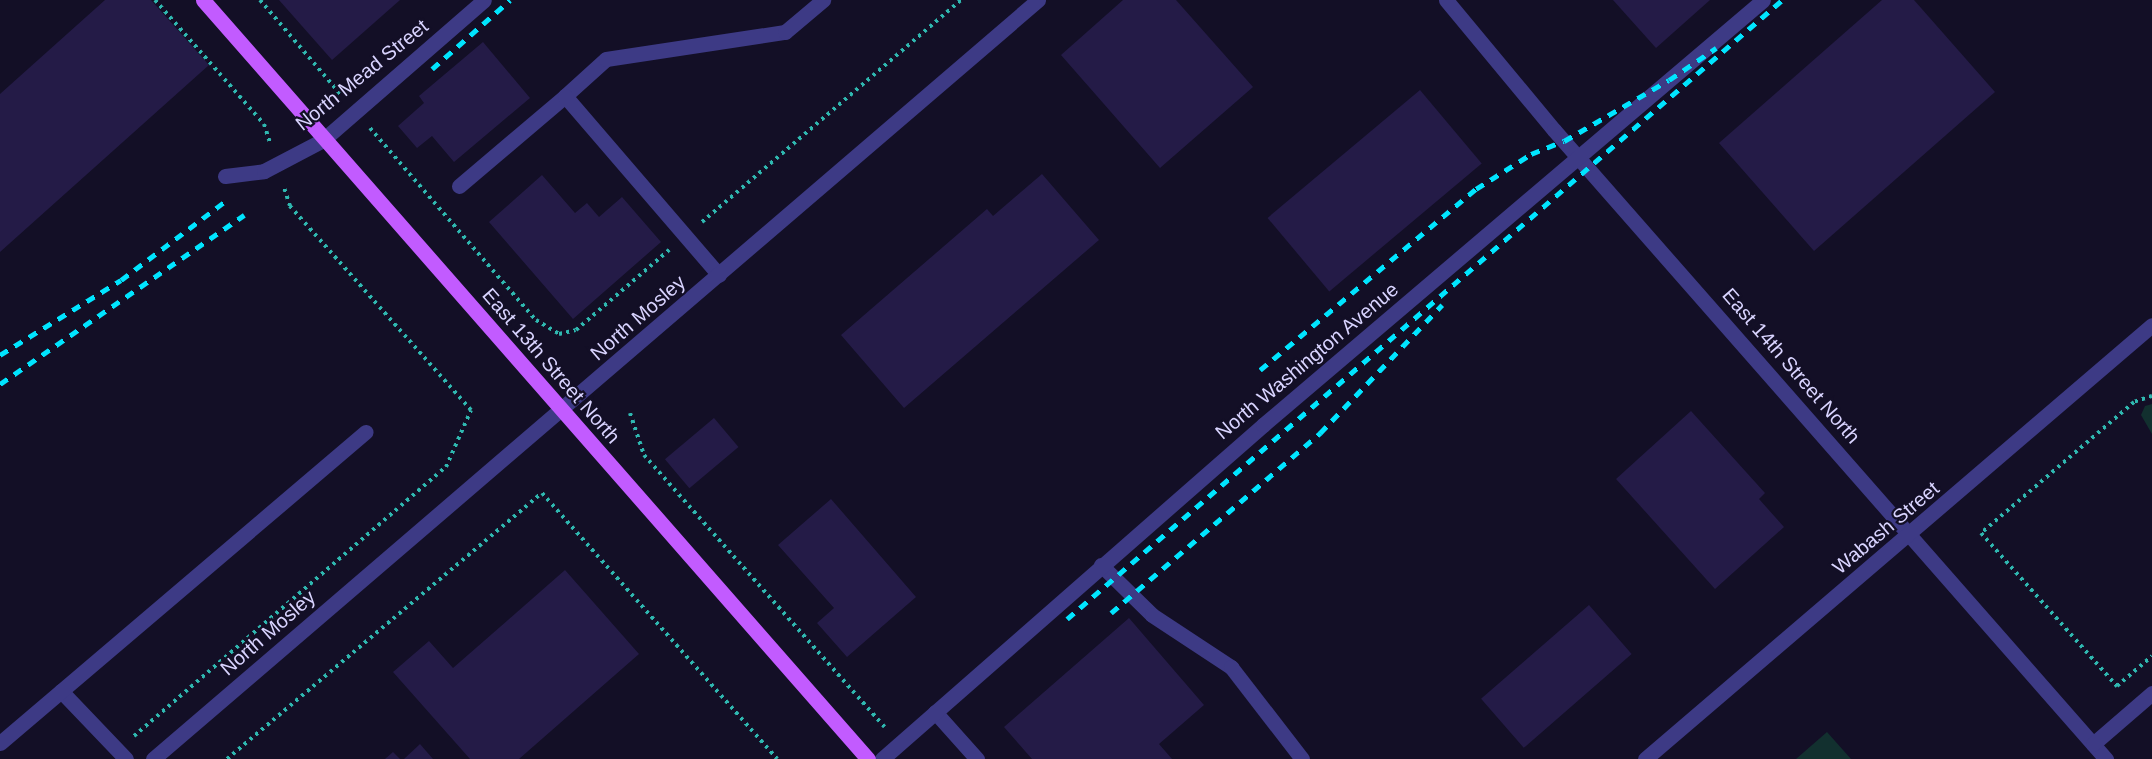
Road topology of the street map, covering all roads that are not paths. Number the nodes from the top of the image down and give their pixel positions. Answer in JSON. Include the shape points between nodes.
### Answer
{"nodes":[{"id":1,"x":203,"y":0,"type":"edge"},
{"id":2,"x":484,"y":0,"type":"edge"},
{"id":3,"x":823,"y":0,"type":"edge"},
{"id":4,"x":1038,"y":0,"type":"edge"},
{"id":5,"x":1446,"y":0,"type":"edge"},
{"id":6,"x":1763,"y":0,"type":"edge"},
{"id":7,"x":565,"y":96,"type":"junction"},
{"id":8,"x":323,"y":140,"type":"junction"},
{"id":9,"x":1579,"y":157,"type":"junction"},
{"id":10,"x":225,"y":176,"type":"dead end"},
{"id":11,"x":459,"y":186,"type":"dead end"},
{"id":12,"x":719,"y":275,"type":"junction"},
{"id":13,"x":2152,"y":325,"type":"edge"},
{"id":14,"x":562,"y":410,"type":"junction"},
{"id":15,"x":365,"y":432,"type":"dead end"},
{"id":16,"x":1911,"y":535,"type":"junction"},
{"id":17,"x":1101,"y":565,"type":"junction"},
{"id":18,"x":61,"y":691,"type":"junction"},
{"id":19,"x":2152,"y":693,"type":"edge"},
{"id":20,"x":935,"y":712,"type":"junction"},
{"id":21,"x":0,"y":743,"type":"edge"},
{"id":22,"x":2093,"y":744,"type":"junction"},
{"id":23,"x":122,"y":755,"type":"edge"},
{"id":24,"x":153,"y":759,"type":"edge"},
{"id":25,"x":868,"y":759,"type":"edge"},
{"id":26,"x":882,"y":759,"type":"edge"},
{"id":27,"x":976,"y":759,"type":"edge"},
{"id":28,"x":1302,"y":759,"type":"edge"},
{"id":29,"x":1645,"y":759,"type":"edge"},
{"id":30,"x":2106,"y":759,"type":"edge"}],
"edges":[{"from":1,"to":8,"type":"main road","name":"East 13th Street North"},
{"from":2,"to":8,"type":"street","name":"North Mead Street"},
{"from":3,"to":7,"type":"street","via":[[785,32],[606,59]]},
{"from":4,"to":12,"type":"street","name":"North Mosley"},
{"from":5,"to":9,"type":"street","name":"East 14th Street North"},
{"from":6,"to":9,"type":"street","name":"North Washington Avenue"},
{"from":7,"to":11,"type":"street"},
{"from":7,"to":12,"type":"street"},
{"from":8,"to":10,"type":"street","name":"North Mead Street","via":[[264,171]]},
{"from":8,"to":14,"type":"main road","name":"East 13th Street North"},
{"from":9,"to":16,"type":"street","name":"East 14th Street North"},
{"from":9,"to":17,"type":"street","name":"North Washington Avenue"},
{"from":12,"to":14,"type":"street","name":"North Mosley"},
{"from":13,"to":16,"type":"street","name":"Wabash Street"},
{"from":14,"to":24,"type":"street","name":"North Mosley"},
{"from":14,"to":25,"type":"main road","name":"East 13th Street North"},
{"from":15,"to":18,"type":"street"},
{"from":16,"to":22,"type":"street","name":"East 14th Street North"},
{"from":16,"to":29,"type":"street","name":"Wabash Street"},
{"from":17,"to":20,"type":"street","name":"North Washington Avenue"},
{"from":17,"to":28,"type":"street","via":[[1144,609],[1231,667]]},
{"from":18,"to":21,"type":"street"},
{"from":18,"to":23,"type":"street"},
{"from":19,"to":22,"type":"street"},
{"from":20,"to":26,"type":"street","name":"North Washington Avenue"},
{"from":20,"to":27,"type":"street"},
{"from":22,"to":30,"type":"street","name":"East 14th Street North"}]}
